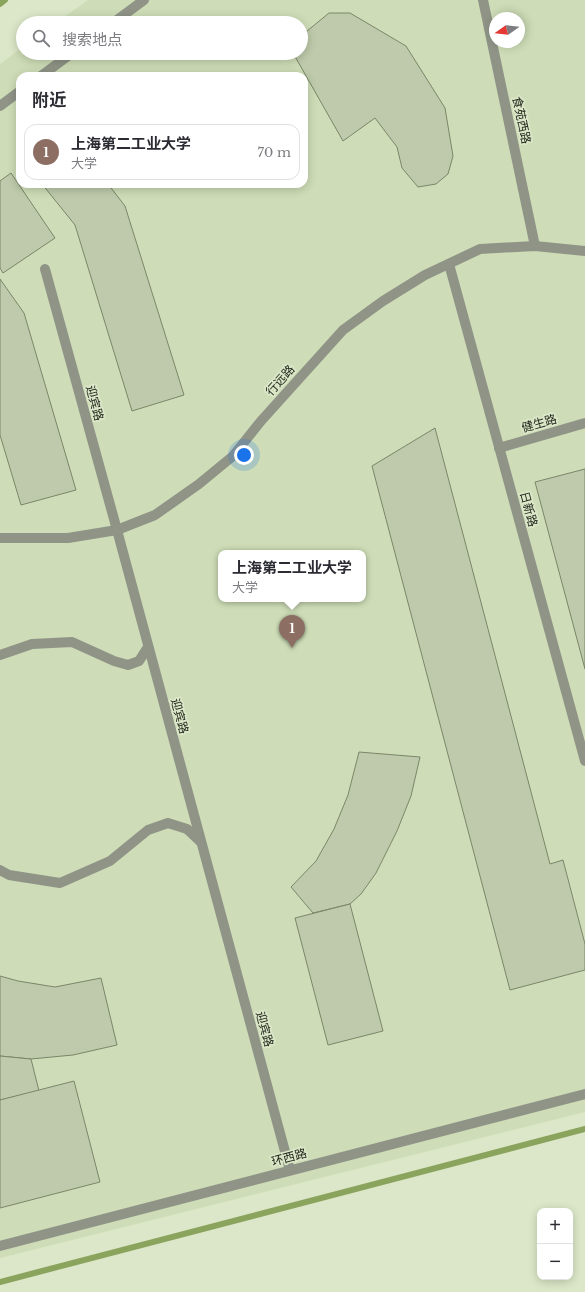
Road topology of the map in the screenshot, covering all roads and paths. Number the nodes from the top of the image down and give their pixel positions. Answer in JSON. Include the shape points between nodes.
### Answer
{"nodes":[{"id":1,"x":144,"y":0,"type":"edge"},
{"id":2,"x":484,"y":0,"type":"edge"},
{"id":3,"x":122,"y":16,"type":"edge"},
{"id":4,"x":62,"y":60,"type":"edge"},
{"id":5,"x":46,"y":72,"type":"edge"},
{"id":6,"x":16,"y":94,"type":"edge"},
{"id":7,"x":0,"y":106,"type":"edge"},
{"id":8,"x":535,"y":246,"type":"junction"},
{"id":9,"x":585,"y":252,"type":"edge"},
{"id":10,"x":449,"y":264,"type":"junction"},
{"id":11,"x":44,"y":269,"type":"dead end"},
{"id":12,"x":585,"y":423,"type":"edge"},
{"id":13,"x":499,"y":448,"type":"junction"},
{"id":14,"x":117,"y":530,"type":"junction"},
{"id":15,"x":0,"y":538,"type":"edge"},
{"id":16,"x":148,"y":647,"type":"junction"},
{"id":17,"x":0,"y":655,"type":"edge"},
{"id":18,"x":585,"y":760,"type":"edge"},
{"id":19,"x":201,"y":843,"type":"junction"},
{"id":20,"x":0,"y":870,"type":"edge"},
{"id":21,"x":585,"y":1094,"type":"edge"},
{"id":22,"x":290,"y":1170,"type":"junction"},
{"id":23,"x":0,"y":1246,"type":"edge"}],
"edges":[{"from":1,"to":3,"type":"street"},
{"from":2,"to":8,"type":"street","name":"食苑西路"},
{"from":4,"to":5,"type":"street"},
{"from":6,"to":7,"type":"street"},
{"from":8,"to":9,"type":"street","name":"行远路"},
{"from":8,"to":10,"type":"street","name":"行远路","via":[[480,250]]},
{"from":10,"to":13,"type":"street","name":"日新路"},
{"from":10,"to":14,"type":"street","name":"行远路","via":[[419,278],[343,330],[233,456],[199,484],[155,515]]},
{"from":11,"to":14,"type":"street","name":"迎宾路"},
{"from":12,"to":13,"type":"street","name":"健生路"},
{"from":13,"to":18,"type":"street","name":"日新路"},
{"from":14,"to":15,"type":"street","name":"行远路","via":[[68,538]]},
{"from":14,"to":16,"type":"street","name":"迎宾路"},
{"from":16,"to":17,"type":"street","via":[[139,661],[128,665],[72,642],[32,644]]},
{"from":16,"to":19,"type":"street","name":"迎宾路"},
{"from":19,"to":20,"type":"street","via":[[187,829],[168,823],[148,830],[110,861],[60,883],[8,875]]},
{"from":19,"to":22,"type":"street","name":"迎宾路"},
{"from":21,"to":22,"type":"street","name":"环西路"},
{"from":22,"to":23,"type":"street","name":"环西路"}]}
